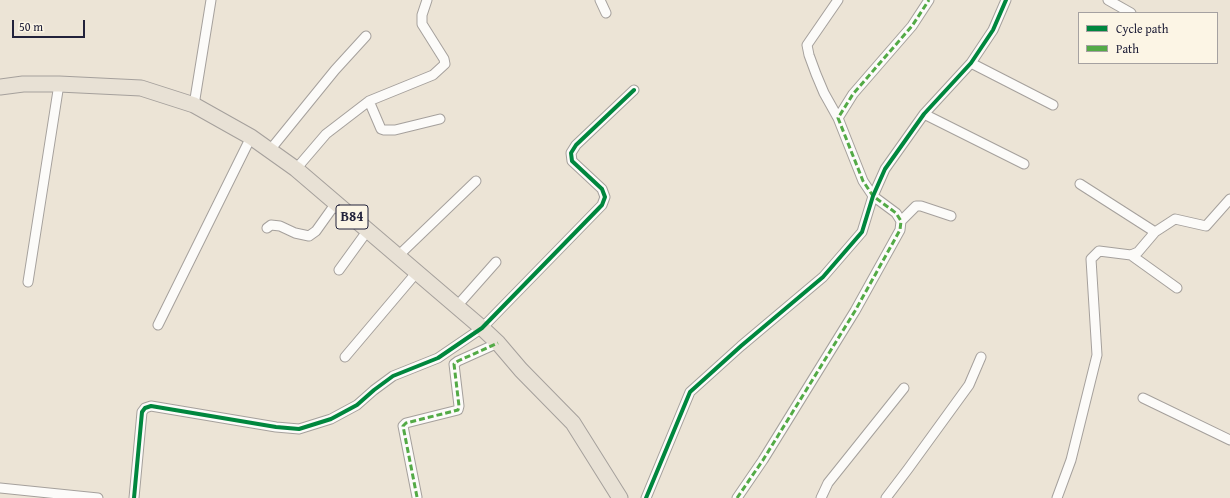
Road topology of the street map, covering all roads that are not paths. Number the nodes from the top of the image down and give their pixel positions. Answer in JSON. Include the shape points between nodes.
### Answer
{"nodes":[{"id":1,"x":211,"y":0,"type":"edge"},
{"id":2,"x":427,"y":0,"type":"edge"},
{"id":3,"x":600,"y":0,"type":"edge"},
{"id":4,"x":838,"y":0,"type":"edge"},
{"id":5,"x":929,"y":0,"type":"edge"},
{"id":6,"x":1006,"y":0,"type":"edge"},
{"id":7,"x":1108,"y":0,"type":"edge"},
{"id":8,"x":1129,"y":12,"type":"edge"},
{"id":9,"x":606,"y":13,"type":"dead end"},
{"id":10,"x":366,"y":36,"type":"dead end"},
{"id":11,"x":971,"y":63,"type":"junction"},
{"id":12,"x":59,"y":84,"type":"junction"},
{"id":13,"x":0,"y":87,"type":"edge"},
{"id":14,"x":634,"y":90,"type":"dead end"},
{"id":15,"x":369,"y":101,"type":"junction"},
{"id":16,"x":194,"y":105,"type":"junction"},
{"id":17,"x":1053,"y":105,"type":"dead end"},
{"id":18,"x":924,"y":114,"type":"junction"},
{"id":19,"x":838,"y":118,"type":"junction"},
{"id":20,"x":440,"y":119,"type":"dead end"},
{"id":21,"x":252,"y":137,"type":"junction"},
{"id":22,"x":270,"y":150,"type":"junction"},
{"id":23,"x":1024,"y":164,"type":"dead end"},
{"id":24,"x":296,"y":169,"type":"junction"},
{"id":25,"x":476,"y":181,"type":"dead end"},
{"id":26,"x":1080,"y":184,"type":"dead end"},
{"id":27,"x":873,"y":196,"type":"junction"},
{"id":28,"x":1230,"y":199,"type":"edge"},
{"id":29,"x":336,"y":203,"type":"junction"},
{"id":30,"x":951,"y":216,"type":"dead end"},
{"id":31,"x":901,"y":220,"type":"junction"},
{"id":32,"x":266,"y":228,"type":"dead end"},
{"id":33,"x":368,"y":230,"type":"junction"},
{"id":34,"x":1155,"y":232,"type":"junction"},
{"id":35,"x":1131,"y":255,"type":"junction"},
{"id":36,"x":398,"y":256,"type":"junction"},
{"id":37,"x":496,"y":262,"type":"dead end"},
{"id":38,"x":340,"y":270,"type":"dead end"},
{"id":39,"x":417,"y":272,"type":"junction"},
{"id":40,"x":28,"y":282,"type":"dead end"},
{"id":41,"x":1177,"y":288,"type":"dead end"},
{"id":42,"x":457,"y":306,"type":"junction"},
{"id":43,"x":158,"y":325,"type":"dead end"},
{"id":44,"x":482,"y":328,"type":"junction"},
{"id":45,"x":498,"y":343,"type":"junction"},
{"id":46,"x":345,"y":357,"type":"dead end"},
{"id":47,"x":981,"y":357,"type":"dead end"},
{"id":48,"x":904,"y":388,"type":"dead end"},
{"id":49,"x":1143,"y":398,"type":"dead end"},
{"id":50,"x":1230,"y":440,"type":"edge"},
{"id":51,"x":0,"y":488,"type":"edge"},
{"id":52,"x":417,"y":497,"type":"dead end"},
{"id":53,"x":98,"y":498,"type":"edge"},
{"id":54,"x":134,"y":498,"type":"edge"},
{"id":55,"x":620,"y":498,"type":"edge"},
{"id":56,"x":646,"y":498,"type":"edge"},
{"id":57,"x":737,"y":498,"type":"edge"},
{"id":58,"x":821,"y":498,"type":"edge"},
{"id":59,"x":886,"y":498,"type":"edge"},
{"id":60,"x":1057,"y":498,"type":"edge"}],
"edges":[{"from":1,"to":16,"type":"street"},
{"from":2,"to":15,"type":"street","via":[[422,24],[444,59],[444,64],[433,75]]},
{"from":3,"to":9,"type":"street"},
{"from":4,"to":19,"type":"street","via":[[807,45],[824,93]]},
{"from":5,"to":19,"type":"street","via":[[912,26],[853,94]]},
{"from":6,"to":11,"type":"street","via":[[993,30]]},
{"from":7,"to":8,"type":"street"},
{"from":10,"to":22,"type":"street"},
{"from":11,"to":17,"type":"street"},
{"from":11,"to":18,"type":"street"},
{"from":12,"to":13,"type":"main road","number":"B84"},
{"from":12,"to":16,"type":"main road","number":"B84","via":[[141,88]]},
{"from":12,"to":40,"type":"street"},
{"from":14,"to":44,"type":"street","via":[[576,145],[571,153],[572,161],[602,189],[605,197],[602,205]]},
{"from":15,"to":20,"type":"street","via":[[381,129],[384,130],[395,130]]},
{"from":15,"to":24,"type":"street","via":[[326,134]]},
{"from":16,"to":21,"type":"main road","number":"B84"},
{"from":18,"to":23,"type":"street"},
{"from":18,"to":27,"type":"street","via":[[885,169]]},
{"from":19,"to":27,"type":"street","via":[[863,181]]},
{"from":21,"to":22,"type":"main road","number":"B84"},
{"from":21,"to":43,"type":"street"},
{"from":22,"to":24,"type":"main road","number":"B84"},
{"from":24,"to":29,"type":"main road","number":"B84"},
{"from":25,"to":36,"type":"street"},
{"from":26,"to":34,"type":"street"},
{"from":27,"to":31,"type":"street","via":[[896,213]]},
{"from":27,"to":56,"type":"street","via":[[862,232],[823,277],[690,392]]},
{"from":28,"to":34,"type":"street","via":[[1206,226],[1175,220]]},
{"from":29,"to":32,"type":"street","via":[[309,236],[280,226],[270,225]]},
{"from":29,"to":33,"type":"main road","number":"B84"},
{"from":30,"to":31,"type":"street","via":[[916,206]]},
{"from":31,"to":57,"type":"street","via":[[900,230],[855,311]]},
{"from":33,"to":36,"type":"main road","number":"B84"},
{"from":33,"to":38,"type":"street"},
{"from":34,"to":35,"type":"street","via":[[1138,252]]},
{"from":35,"to":41,"type":"street"},
{"from":35,"to":60,"type":"street","via":[[1098,251],[1091,259],[1097,355],[1071,460]]},
{"from":36,"to":39,"type":"main road","number":"B84"},
{"from":37,"to":42,"type":"street"},
{"from":39,"to":42,"type":"main road","number":"B84"},
{"from":39,"to":46,"type":"street"},
{"from":42,"to":44,"type":"main road","number":"B84"},
{"from":44,"to":45,"type":"main road","number":"B84"},
{"from":44,"to":54,"type":"street","via":[[438,358],[393,376],[357,405],[331,419],[299,429],[276,428],[151,406],[145,408],[142,412]]},
{"from":45,"to":52,"type":"street","via":[[454,364],[458,410],[406,423],[403,426]]},
{"from":45,"to":55,"type":"main road","number":"B84","via":[[573,423]]},
{"from":47,"to":59,"type":"street","via":[[969,385]]},
{"from":48,"to":58,"type":"street","via":[[828,483]]},
{"from":49,"to":50,"type":"street"},
{"from":51,"to":53,"type":"street"}]}
